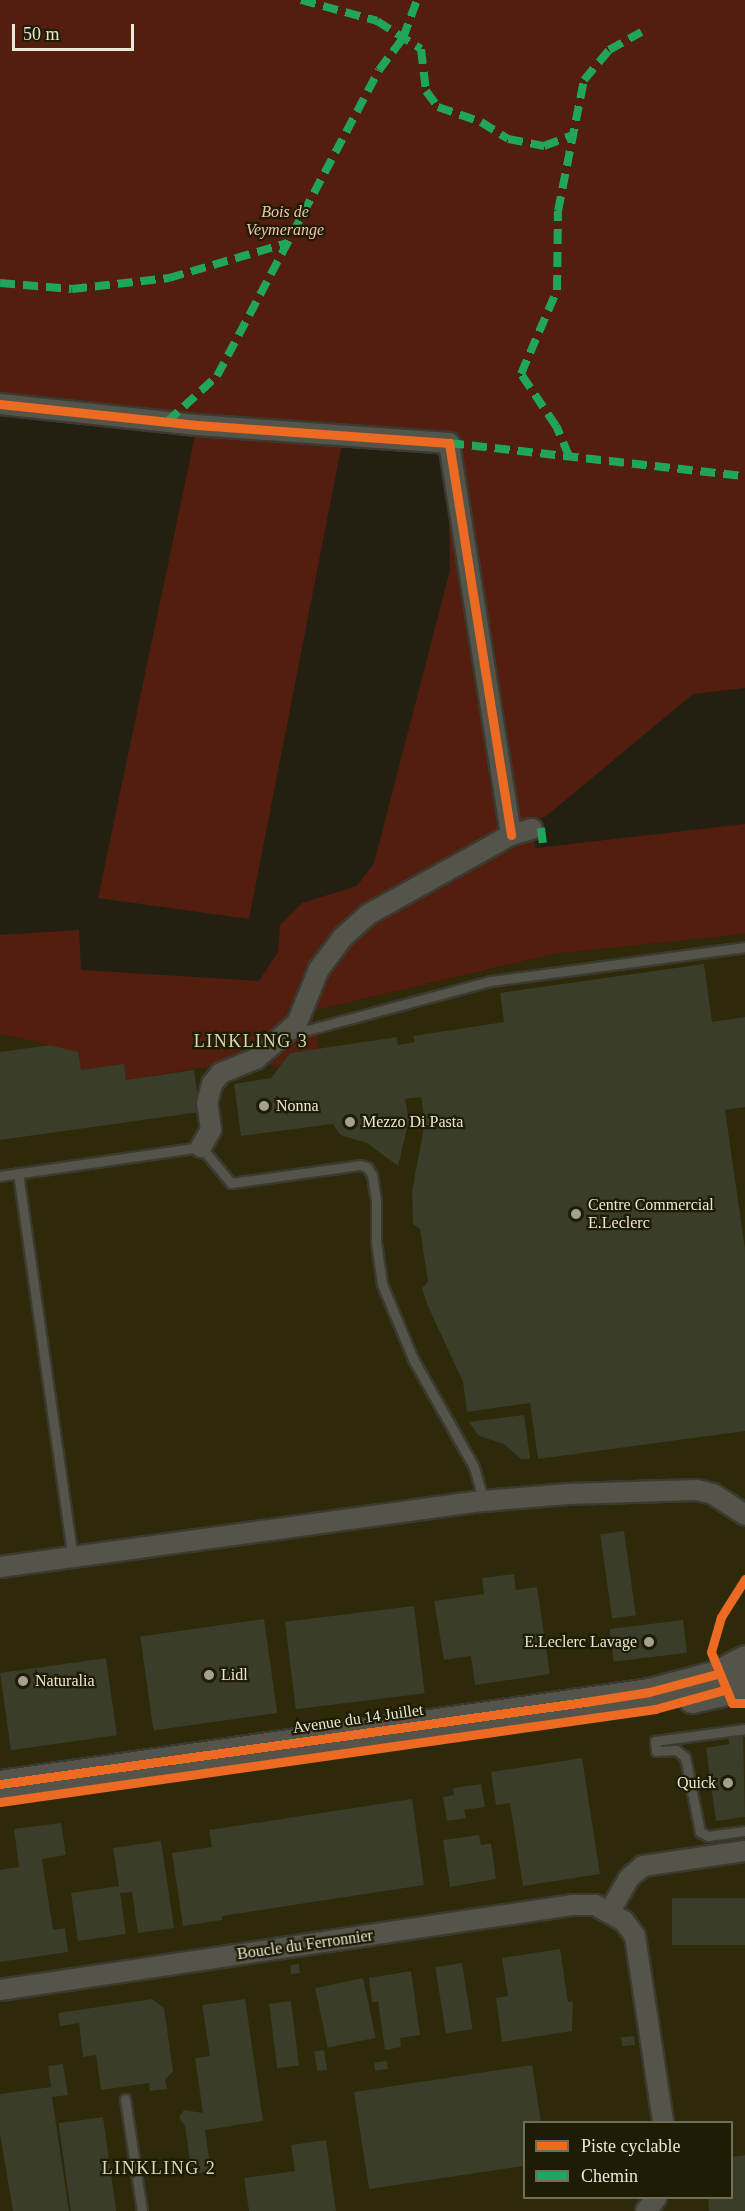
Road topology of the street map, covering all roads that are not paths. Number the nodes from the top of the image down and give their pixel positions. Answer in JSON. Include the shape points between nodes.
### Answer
{"nodes":[{"id":1,"x":0,"y":404,"type":"edge"},
{"id":2,"x":532,"y":829,"type":"dead end"},
{"id":3,"x":511,"y":835,"type":"junction"},
{"id":4,"x":745,"y":947,"type":"edge"},
{"id":5,"x":284,"y":1036,"type":"junction"},
{"id":6,"x":201,"y":1147,"type":"junction"},
{"id":7,"x":18,"y":1173,"type":"junction"},
{"id":8,"x":0,"y":1176,"type":"edge"},
{"id":9,"x":484,"y":1501,"type":"junction"},
{"id":10,"x":745,"y":1515,"type":"edge"},
{"id":11,"x":73,"y":1558,"type":"junction"},
{"id":12,"x":0,"y":1567,"type":"edge"},
{"id":13,"x":745,"y":1659,"type":"edge"},
{"id":14,"x":745,"y":1687,"type":"edge"},
{"id":15,"x":745,"y":1729,"type":"edge"},
{"id":16,"x":0,"y":1784,"type":"edge"},
{"id":17,"x":0,"y":1802,"type":"edge"},
{"id":18,"x":745,"y":1831,"type":"edge"},
{"id":19,"x":745,"y":1851,"type":"edge"},
{"id":20,"x":610,"y":1911,"type":"junction"},
{"id":21,"x":0,"y":1990,"type":"edge"},
{"id":22,"x":125,"y":2100,"type":"dead end"},
{"id":23,"x":663,"y":2121,"type":"edge"},
{"id":24,"x":655,"y":2199,"type":"edge"},
{"id":25,"x":142,"y":2211,"type":"edge"},
{"id":26,"x":646,"y":2211,"type":"edge"}],
"edges":[{"from":1,"to":3,"type":"street","via":[[197,425],[449,443]]},
{"from":2,"to":3,"type":"street"},
{"from":3,"to":5,"type":"street","via":[[369,914],[342,938],[319,969],[297,1023]]},
{"from":4,"to":5,"type":"lane","via":[[491,981],[315,1031]]},
{"from":5,"to":6,"type":"street","via":[[256,1059],[221,1073],[212,1084],[207,1103],[211,1130]]},
{"from":6,"to":7,"type":"lane"},
{"from":6,"to":9,"type":"lane","via":[[231,1183],[367,1167],[372,1174],[376,1201],[382,1284],[413,1359],[474,1467]]},
{"from":7,"to":8,"type":"lane"},
{"from":7,"to":11,"type":"lane"},
{"from":9,"to":10,"type":"street","via":[[681,1489],[712,1494]]},
{"from":9,"to":11,"type":"street"},
{"from":11,"to":12,"type":"street"},
{"from":13,"to":16,"type":"main road","name":"Avenue du 14 Juillet","via":[[717,1674],[649,1692]]},
{"from":14,"to":17,"type":"main road","name":"Avenue du 14 Juillet","via":[[643,1711]]},
{"from":15,"to":18,"type":"lane","via":[[655,1741],[656,1751],[676,1750],[685,1757],[700,1832],[708,1836]]},
{"from":19,"to":20,"type":"street","via":[[643,1866],[629,1878]]},
{"from":20,"to":21,"type":"street","name":"Boucle du Ferronnier","via":[[572,1905]]},
{"from":20,"to":23,"type":"street","via":[[624,1920],[635,1936]]},
{"from":22,"to":25,"type":"lane"},
{"from":24,"to":26,"type":"street"}]}
